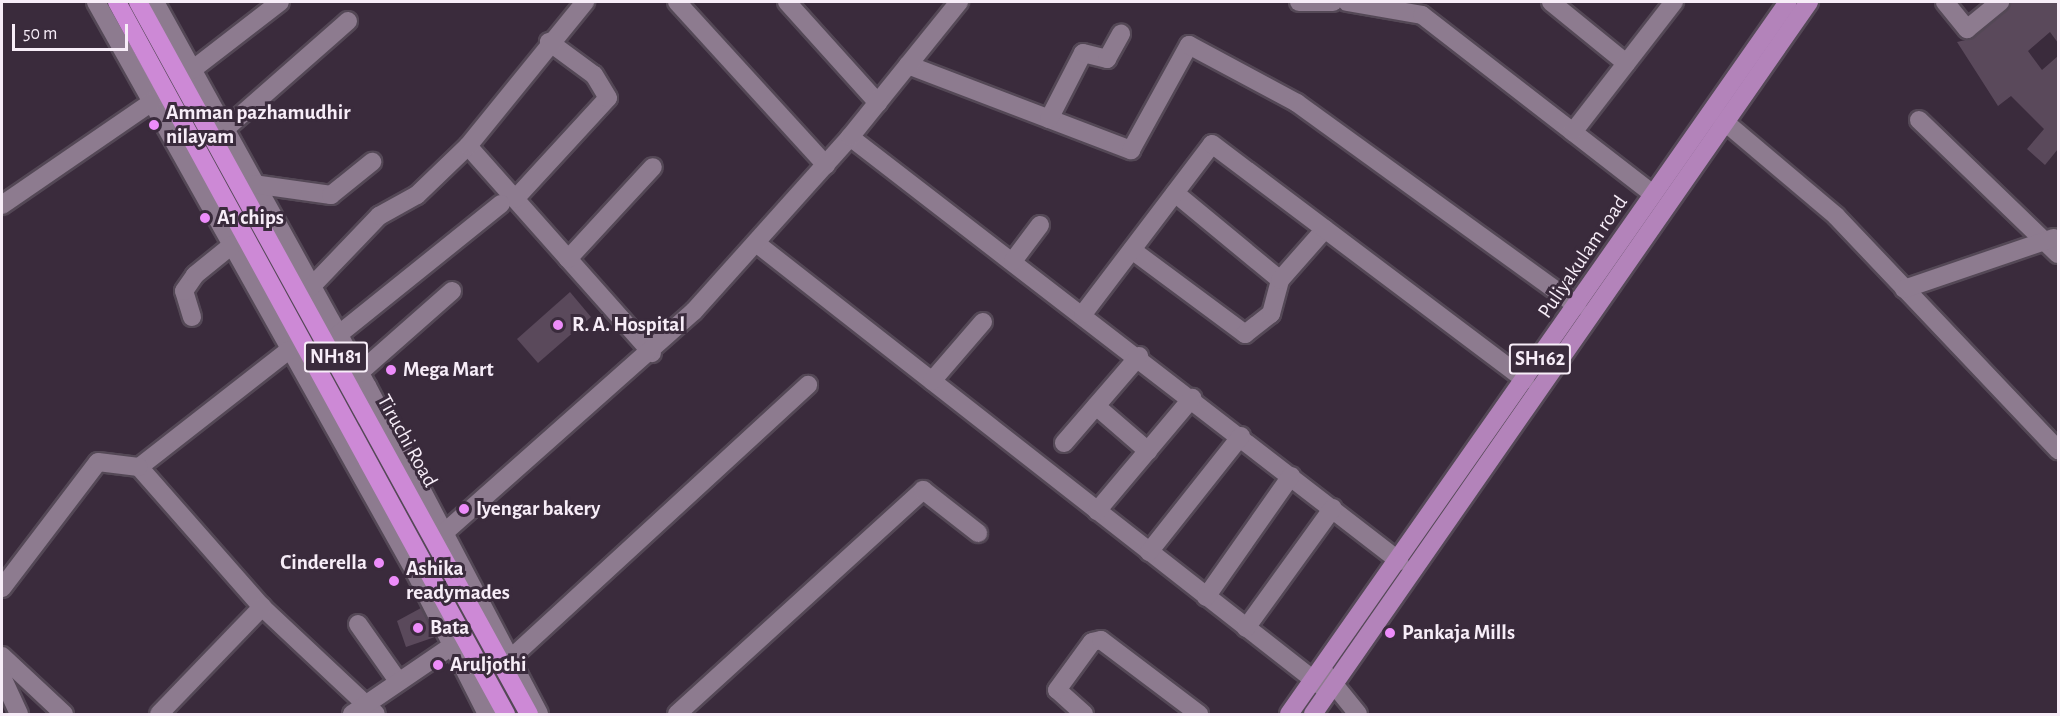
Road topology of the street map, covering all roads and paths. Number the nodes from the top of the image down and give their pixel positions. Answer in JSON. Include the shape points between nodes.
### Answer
{"nodes":[{"id":1,"x":96,"y":2,"type":"edge"},
{"id":2,"x":117,"y":2,"type":"edge"},
{"id":3,"x":138,"y":2,"type":"edge"},
{"id":4,"x":154,"y":2,"type":"edge"},
{"id":5,"x":280,"y":2,"type":"edge"},
{"id":6,"x":585,"y":2,"type":"edge"},
{"id":7,"x":677,"y":2,"type":"edge"},
{"id":8,"x":787,"y":2,"type":"edge"},
{"id":9,"x":959,"y":2,"type":"edge"},
{"id":10,"x":1299,"y":2,"type":"edge"},
{"id":11,"x":1334,"y":2,"type":"edge"},
{"id":12,"x":1347,"y":2,"type":"edge"},
{"id":13,"x":1551,"y":2,"type":"edge"},
{"id":14,"x":1674,"y":2,"type":"edge"},
{"id":15,"x":1788,"y":2,"type":"edge"},
{"id":16,"x":1809,"y":2,"type":"edge"},
{"id":17,"x":1945,"y":2,"type":"edge"},
{"id":18,"x":2001,"y":2,"type":"edge"},
{"id":19,"x":348,"y":21,"type":"dead end"},
{"id":20,"x":1121,"y":34,"type":"dead end"},
{"id":21,"x":549,"y":42,"type":"junction"},
{"id":22,"x":1626,"y":63,"type":"junction"},
{"id":23,"x":908,"y":65,"type":"junction"},
{"id":24,"x":192,"y":70,"type":"junction"},
{"id":25,"x":152,"y":102,"type":"junction"},
{"id":26,"x":878,"y":103,"type":"junction"},
{"id":27,"x":1719,"y":116,"type":"junction"},
{"id":28,"x":1048,"y":119,"type":"junction"},
{"id":29,"x":1919,"y":120,"type":"dead end"},
{"id":30,"x":224,"y":130,"type":"junction"},
{"id":31,"x":1573,"y":132,"type":"junction"},
{"id":32,"x":850,"y":138,"type":"junction"},
{"id":33,"x":468,"y":146,"type":"junction"},
{"id":34,"x":372,"y":162,"type":"dead end"},
{"id":35,"x":826,"y":165,"type":"junction"},
{"id":36,"x":654,"y":167,"type":"dead end"},
{"id":37,"x":253,"y":184,"type":"junction"},
{"id":38,"x":1175,"y":193,"type":"junction"},
{"id":39,"x":1653,"y":194,"type":"junction"},
{"id":40,"x":508,"y":201,"type":"junction"},
{"id":41,"x":2,"y":205,"type":"edge"},
{"id":42,"x":1040,"y":225,"type":"dead end"},
{"id":43,"x":1325,"y":229,"type":"junction"},
{"id":44,"x":756,"y":243,"type":"junction"},
{"id":45,"x":2054,"y":244,"type":"edge"},
{"id":46,"x":232,"y":245,"type":"junction"},
{"id":47,"x":1132,"y":250,"type":"junction"},
{"id":48,"x":568,"y":259,"type":"junction"},
{"id":49,"x":1013,"y":261,"type":"junction"},
{"id":50,"x":1280,"y":279,"type":"junction"},
{"id":51,"x":310,"y":288,"type":"junction"},
{"id":52,"x":1904,"y":289,"type":"junction"},
{"id":53,"x":452,"y":291,"type":"dead end"},
{"id":54,"x":1577,"y":306,"type":"junction"},
{"id":55,"x":1083,"y":314,"type":"junction"},
{"id":56,"x":192,"y":317,"type":"dead end"},
{"id":57,"x":983,"y":322,"type":"dead end"},
{"id":58,"x":338,"y":335,"type":"junction"},
{"id":59,"x":289,"y":350,"type":"junction"},
{"id":60,"x":652,"y":353,"type":"junction"},
{"id":61,"x":1139,"y":356,"type":"junction"},
{"id":62,"x":359,"y":373,"type":"junction"},
{"id":63,"x":1526,"y":380,"type":"junction"},
{"id":64,"x":932,"y":381,"type":"junction"},
{"id":65,"x":808,"y":385,"type":"dead end"},
{"id":66,"x":1192,"y":398,"type":"junction"},
{"id":67,"x":1096,"y":406,"type":"junction"},
{"id":68,"x":1241,"y":436,"type":"junction"},
{"id":69,"x":1064,"y":442,"type":"dead end"},
{"id":70,"x":2058,"y":450,"type":"edge"},
{"id":71,"x":1148,"y":451,"type":"junction"},
{"id":72,"x":139,"y":467,"type":"junction"},
{"id":73,"x":1291,"y":476,"type":"junction"},
{"id":74,"x":1333,"y":508,"type":"junction"},
{"id":75,"x":1097,"y":511,"type":"junction"},
{"id":76,"x":445,"y":532,"type":"junction"},
{"id":77,"x":978,"y":533,"type":"dead end"},
{"id":78,"x":1149,"y":552,"type":"junction"},
{"id":79,"x":1399,"y":561,"type":"junction"},
{"id":80,"x":2,"y":588,"type":"edge"},
{"id":81,"x":1206,"y":597,"type":"junction"},
{"id":82,"x":262,"y":607,"type":"junction"},
{"id":83,"x":358,"y":624,"type":"dead end"},
{"id":84,"x":1246,"y":628,"type":"junction"},
{"id":85,"x":453,"y":645,"type":"junction"},
{"id":86,"x":2,"y":656,"type":"edge"},
{"id":87,"x":510,"y":659,"type":"junction"},
{"id":88,"x":1318,"y":676,"type":"junction"},
{"id":89,"x":2,"y":677,"type":"edge"},
{"id":90,"x":398,"y":681,"type":"junction"},
{"id":91,"x":1333,"y":687,"type":"junction"},
{"id":92,"x":365,"y":710,"type":"edge"},
{"id":93,"x":19,"y":714,"type":"edge"},
{"id":94,"x":64,"y":714,"type":"edge"},
{"id":95,"x":159,"y":714,"type":"edge"},
{"id":96,"x":487,"y":714,"type":"edge"},
{"id":97,"x":506,"y":714,"type":"edge"},
{"id":98,"x":529,"y":714,"type":"edge"},
{"id":99,"x":539,"y":714,"type":"edge"},
{"id":100,"x":677,"y":714,"type":"edge"},
{"id":101,"x":1084,"y":714,"type":"edge"},
{"id":102,"x":1199,"y":714,"type":"edge"},
{"id":103,"x":1289,"y":714,"type":"edge"},
{"id":104,"x":1313,"y":714,"type":"edge"},
{"id":105,"x":1358,"y":714,"type":"edge"}],
"edges":[{"from":1,"to":25,"type":"street"},
{"from":2,"to":97,"type":"highway","name":"Tiruchi Road","number":"NH181"},
{"from":3,"to":98,"type":"highway","name":"Tiruchi Road","number":"NH181"},
{"from":4,"to":24,"type":"street"},
{"from":5,"to":24,"type":"street"},
{"from":6,"to":21,"type":"street"},
{"from":7,"to":35,"type":"street"},
{"from":8,"to":26,"type":"street"},
{"from":9,"to":23,"type":"street"},
{"from":10,"to":11,"type":"street"},
{"from":12,"to":31,"type":"street","via":[[1422,15]]},
{"from":13,"to":22,"type":"street"},
{"from":14,"to":22,"type":"street"},
{"from":15,"to":27,"type":"main road","name":"Puliyakulam road","number":"SH162"},
{"from":16,"to":27,"type":"main road","name":"Puliyakulam road","number":"SH162"},
{"from":17,"to":18,"type":"street","via":[[1967,29]]},
{"from":19,"to":30,"type":"street"},
{"from":20,"to":28,"type":"street","via":[[1107,60],[1083,53]]},
{"from":21,"to":33,"type":"street"},
{"from":21,"to":40,"type":"street","via":[[594,75],[608,98]]},
{"from":22,"to":31,"type":"street"},
{"from":23,"to":26,"type":"street"},
{"from":23,"to":28,"type":"street"},
{"from":24,"to":30,"type":"street"},
{"from":25,"to":41,"type":"street"},
{"from":25,"to":46,"type":"street"},
{"from":26,"to":32,"type":"street"},
{"from":27,"to":39,"type":"main road","name":"Puliyakulam road","number":"SH162"},
{"from":27,"to":52,"type":"street","via":[[1836,216]]},
{"from":27,"to":91,"type":"main road","name":"Puliyakulam road","number":"SH162"},
{"from":28,"to":54,"type":"street","via":[[1131,150],[1189,45],[1297,103]]},
{"from":29,"to":45,"type":"street"},
{"from":30,"to":37,"type":"street"},
{"from":31,"to":39,"type":"street"},
{"from":32,"to":35,"type":"street"},
{"from":32,"to":49,"type":"street"},
{"from":33,"to":40,"type":"street"},
{"from":33,"to":51,"type":"street","via":[[417,195],[379,216]]},
{"from":34,"to":37,"type":"street","via":[[331,195]]},
{"from":35,"to":44,"type":"street"},
{"from":36,"to":48,"type":"street"},
{"from":37,"to":51,"type":"street"},
{"from":38,"to":43,"type":"street","via":[[1212,144]]},
{"from":38,"to":47,"type":"street"},
{"from":38,"to":50,"type":"street"},
{"from":39,"to":54,"type":"main road","name":"Puliyakulam road","number":"SH162"},
{"from":40,"to":48,"type":"street"},
{"from":40,"to":58,"type":"street"},
{"from":42,"to":49,"type":"street"},
{"from":43,"to":50,"type":"street"},
{"from":43,"to":63,"type":"street"},
{"from":44,"to":60,"type":"street"},
{"from":44,"to":64,"type":"street"},
{"from":45,"to":52,"type":"street"},
{"from":46,"to":56,"type":"street","via":[[195,275],[184,291]]},
{"from":46,"to":59,"type":"street"},
{"from":47,"to":50,"type":"street","via":[[1245,334],[1271,314]]},
{"from":47,"to":55,"type":"street"},
{"from":48,"to":60,"type":"street"},
{"from":49,"to":55,"type":"street"},
{"from":51,"to":58,"type":"street"},
{"from":52,"to":70,"type":"street"},
{"from":53,"to":62,"type":"street"},
{"from":54,"to":63,"type":"main road","name":"Puliyakulam road","number":"SH162"},
{"from":55,"to":61,"type":"street"},
{"from":57,"to":64,"type":"street"},
{"from":58,"to":62,"type":"street"},
{"from":59,"to":72,"type":"street"},
{"from":59,"to":85,"type":"street"},
{"from":60,"to":76,"type":"street"},
{"from":61,"to":66,"type":"street"},
{"from":61,"to":67,"type":"street"},
{"from":62,"to":76,"type":"street"},
{"from":63,"to":79,"type":"main road","name":"Puliyakulam road","number":"SH162"},
{"from":64,"to":75,"type":"street"},
{"from":65,"to":87,"type":"street"},
{"from":66,"to":68,"type":"street"},
{"from":66,"to":71,"type":"street"},
{"from":67,"to":69,"type":"street"},
{"from":67,"to":71,"type":"street"},
{"from":68,"to":73,"type":"street"},
{"from":68,"to":78,"type":"street"},
{"from":71,"to":75,"type":"street"},
{"from":72,"to":80,"type":"street","via":[[98,462]]},
{"from":72,"to":82,"type":"street"},
{"from":73,"to":74,"type":"street"},
{"from":73,"to":81,"type":"street"},
{"from":74,"to":79,"type":"street"},
{"from":74,"to":84,"type":"street"},
{"from":75,"to":78,"type":"street"},
{"from":76,"to":87,"type":"street"},
{"from":77,"to":100,"type":"street","via":[[923,490]]},
{"from":78,"to":81,"type":"street"},
{"from":79,"to":88,"type":"main road","name":"Puliyakulam road","number":"SH162"},
{"from":81,"to":84,"type":"street"},
{"from":82,"to":92,"type":"street"},
{"from":82,"to":95,"type":"street"},
{"from":83,"to":90,"type":"street"},
{"from":84,"to":88,"type":"street"},
{"from":85,"to":90,"type":"street"},
{"from":85,"to":96,"type":"street"},
{"from":86,"to":94,"type":"street"},
{"from":87,"to":99,"type":"street"},
{"from":88,"to":91,"type":"street"},
{"from":88,"to":103,"type":"main road","name":"Puliyakulam road","number":"SH162"},
{"from":89,"to":93,"type":"street","via":[[11,687]]},
{"from":90,"to":92,"type":"street"},
{"from":91,"to":104,"type":"main road","name":"Puliyakulam road","number":"SH162"},
{"from":91,"to":105,"type":"street"},
{"from":101,"to":102,"type":"street","via":[[1057,690],[1092,642],[1101,640]]}]}
